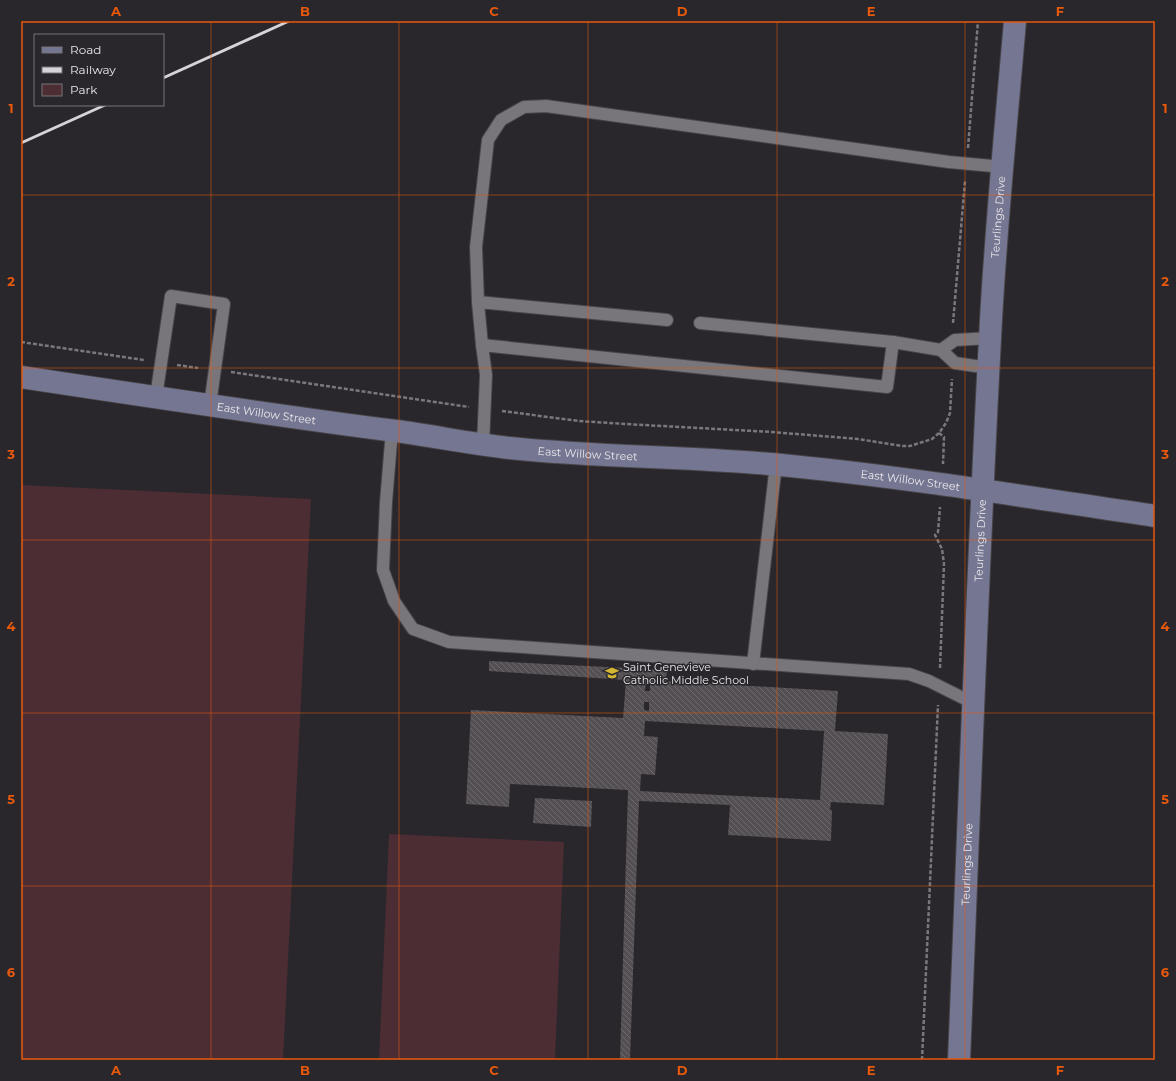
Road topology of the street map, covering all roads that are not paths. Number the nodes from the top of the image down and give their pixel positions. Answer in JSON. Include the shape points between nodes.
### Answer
{"nodes":[{"id":1,"x":1015,"y":21,"type":"edge"},
{"id":2,"x":1003,"y":167,"type":"junction"},
{"id":3,"x":478,"y":302,"type":"junction"},
{"id":4,"x":667,"y":320,"type":"dead end"},
{"id":5,"x":700,"y":323,"type":"dead end"},
{"id":6,"x":990,"y":338,"type":"junction"},
{"id":7,"x":893,"y":342,"type":"junction"},
{"id":8,"x":482,"y":345,"type":"junction"},
{"id":9,"x":941,"y":350,"type":"junction"},
{"id":10,"x":989,"y":368,"type":"junction"},
{"id":11,"x":21,"y":377,"type":"edge"},
{"id":12,"x":156,"y":397,"type":"junction"},
{"id":13,"x":210,"y":405,"type":"junction"},
{"id":14,"x":392,"y":430,"type":"junction"},
{"id":15,"x":483,"y":445,"type":"junction"},
{"id":16,"x":776,"y":464,"type":"junction"},
{"id":17,"x":982,"y":491,"type":"junction"},
{"id":18,"x":1155,"y":516,"type":"edge"},
{"id":19,"x":753,"y":664,"type":"junction"},
{"id":20,"x":973,"y":703,"type":"junction"},
{"id":21,"x":959,"y":1060,"type":"edge"}],
"edges":[{"from":1,"to":2,"type":"street","name":"Teurlings Drive"},
{"from":2,"to":3,"type":"lane","via":[[949,162],[546,106],[524,107],[501,120],[488,140],[476,247]]},
{"from":2,"to":6,"type":"street","name":"Teurlings Drive"},
{"from":3,"to":4,"type":"lane"},
{"from":3,"to":8,"type":"lane"},
{"from":5,"to":7,"type":"lane"},
{"from":6,"to":9,"type":"lane","via":[[955,340]]},
{"from":6,"to":10,"type":"street","name":"Teurlings Drive"},
{"from":7,"to":8,"type":"lane","via":[[887,387]]},
{"from":7,"to":9,"type":"lane"},
{"from":8,"to":15,"type":"lane","via":[[486,375]]},
{"from":9,"to":10,"type":"lane","via":[[955,362]]},
{"from":10,"to":17,"type":"street","name":"Teurlings Drive"},
{"from":11,"to":12,"type":"street","name":"East Willow Street"},
{"from":12,"to":13,"type":"street","name":"East Willow Street"},
{"from":12,"to":13,"type":"lane","via":[[171,296],[224,304]]},
{"from":13,"to":14,"type":"street","name":"East Willow Street"},
{"from":14,"to":15,"type":"street","name":"East Willow Street"},
{"from":14,"to":19,"type":"lane","via":[[383,570],[394,601],[413,629],[449,642]]},
{"from":15,"to":16,"type":"street","name":"East Willow Street","via":[[642,458]]},
{"from":16,"to":17,"type":"street","name":"East Willow Street"},
{"from":16,"to":19,"type":"lane"},
{"from":17,"to":18,"type":"street","name":"East Willow Street"},
{"from":17,"to":20,"type":"street","name":"Teurlings Drive"},
{"from":19,"to":20,"type":"lane","via":[[909,674],[929,680]]},
{"from":20,"to":21,"type":"street","name":"Teurlings Drive"}]}
